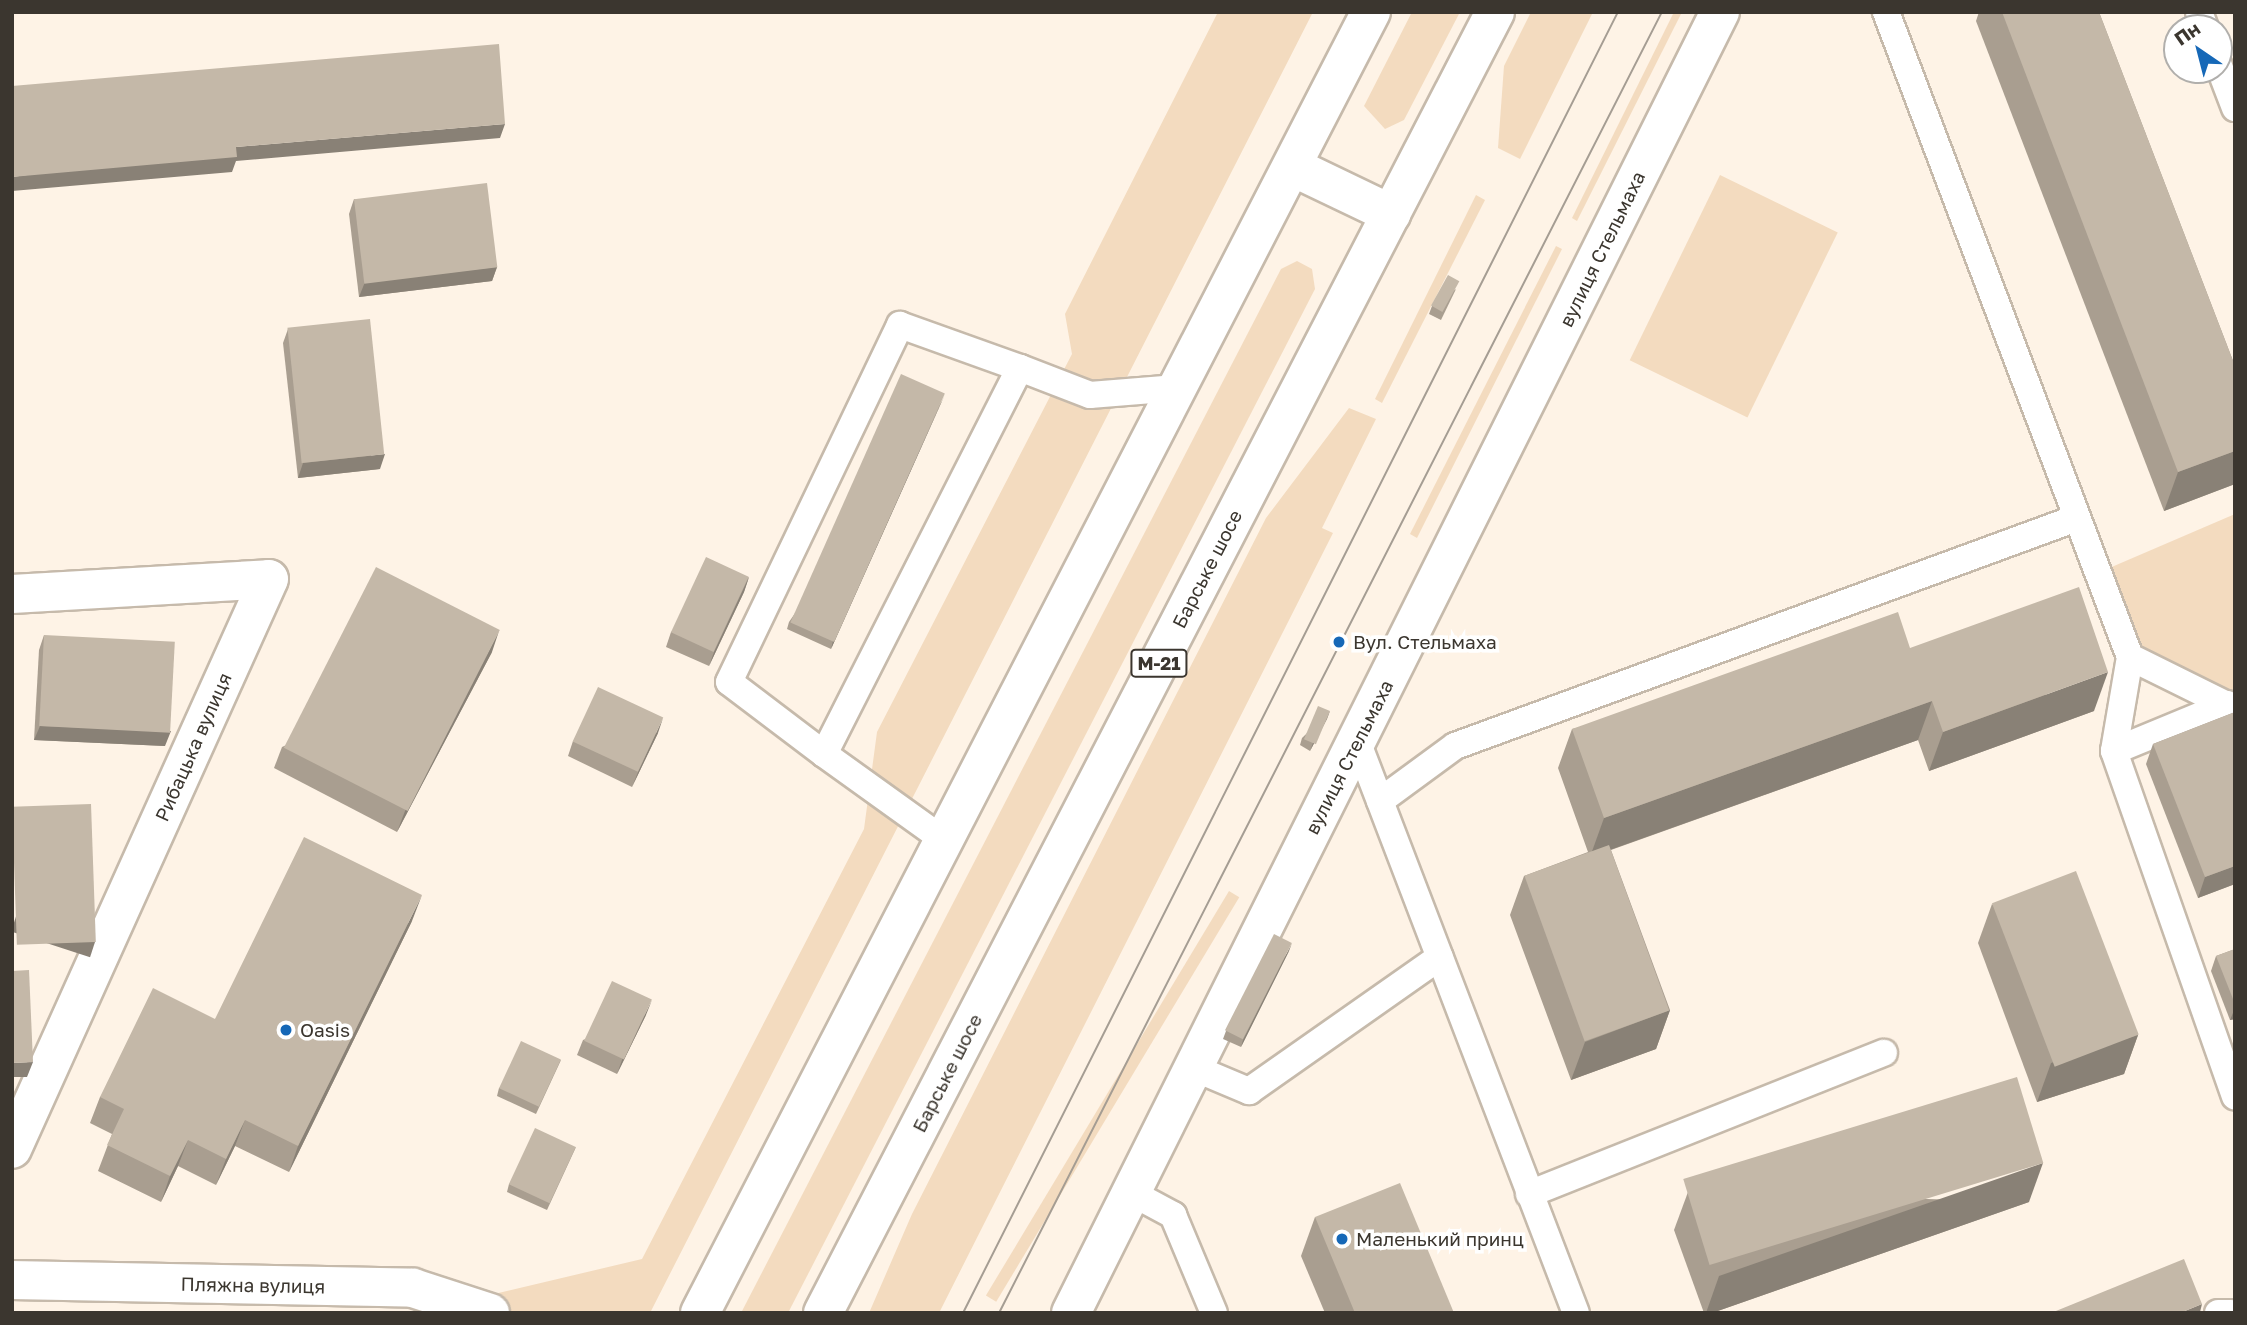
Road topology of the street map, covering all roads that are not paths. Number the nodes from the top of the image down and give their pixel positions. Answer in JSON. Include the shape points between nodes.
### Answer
{"nodes":[{"id":1,"x":1371,"y":12,"type":"edge"},
{"id":2,"x":1495,"y":12,"type":"edge"},
{"id":3,"x":1720,"y":12,"type":"edge"},
{"id":4,"x":1886,"y":12,"type":"edge"},
{"id":5,"x":2226,"y":84,"type":"edge"},
{"id":6,"x":2235,"y":108,"type":"edge"},
{"id":7,"x":1293,"y":167,"type":"junction"},
{"id":8,"x":1391,"y":214,"type":"junction"},
{"id":9,"x":1020,"y":368,"type":"junction"},
{"id":10,"x":1177,"y":388,"type":"junction"},
{"id":11,"x":2074,"y":519,"type":"junction"},
{"id":12,"x":12,"y":594,"type":"edge"},
{"id":13,"x":2130,"y":657,"type":"junction"},
{"id":14,"x":2231,"y":706,"type":"edge"},
{"id":15,"x":1357,"y":741,"type":"junction"},
{"id":16,"x":2114,"y":751,"type":"junction"},
{"id":17,"x":824,"y":754,"type":"junction"},
{"id":18,"x":1380,"y":801,"type":"junction"},
{"id":19,"x":941,"y":838,"type":"junction"},
{"id":20,"x":1440,"y":957,"type":"junction"},
{"id":21,"x":1884,"y":1053,"type":"dead end"},
{"id":22,"x":1194,"y":1068,"type":"junction"},
{"id":23,"x":2235,"y":1096,"type":"edge"},
{"id":24,"x":12,"y":1149,"type":"edge"},
{"id":25,"x":1132,"y":1193,"type":"junction"},
{"id":26,"x":1529,"y":1194,"type":"junction"},
{"id":27,"x":12,"y":1280,"type":"edge"},
{"id":28,"x":490,"y":1313,"type":"edge"},
{"id":29,"x":700,"y":1313,"type":"edge"},
{"id":30,"x":823,"y":1313,"type":"edge"},
{"id":31,"x":1071,"y":1313,"type":"edge"},
{"id":32,"x":1214,"y":1313,"type":"edge"},
{"id":33,"x":1576,"y":1313,"type":"edge"},
{"id":34,"x":2218,"y":1313,"type":"edge"},
{"id":35,"x":2231,"y":1313,"type":"edge"}],
"edges":[{"from":1,"to":7,"type":"main road"},
{"from":2,"to":8,"type":"main road","name":"Барське шосе","number":"М-21"},
{"from":3,"to":15,"type":"main road","name":"вулиця Стельмаха"},
{"from":4,"to":11,"type":"lane"},
{"from":5,"to":6,"type":"lane"},
{"from":7,"to":8,"type":"main road"},
{"from":7,"to":10,"type":"main road"},
{"from":8,"to":30,"type":"main road","name":"Барське шосе","number":"М-21"},
{"from":9,"to":10,"type":"lane","via":[[1090,396]]},
{"from":9,"to":17,"type":"lane"},
{"from":9,"to":17,"type":"lane","via":[[900,325],[729,682]]},
{"from":10,"to":19,"type":"main road"},
{"from":11,"to":13,"type":"lane"},
{"from":11,"to":18,"type":"lane","via":[[1455,746]]},
{"from":12,"to":24,"type":"main road","name":"Рибацька вулиця","via":[[269,579]]},
{"from":13,"to":14,"type":"lane"},
{"from":13,"to":16,"type":"lane"},
{"from":14,"to":16,"type":"lane"},
{"from":15,"to":18,"type":"lane"},
{"from":15,"to":22,"type":"main road","name":"вулиця Стельмаха"},
{"from":16,"to":23,"type":"lane"},
{"from":17,"to":19,"type":"lane"},
{"from":18,"to":20,"type":"lane"},
{"from":19,"to":29,"type":"main road"},
{"from":20,"to":22,"type":"lane","via":[[1250,1091]]},
{"from":20,"to":26,"type":"lane"},
{"from":21,"to":26,"type":"lane"},
{"from":22,"to":25,"type":"main road","name":"вулиця Стельмаха"},
{"from":25,"to":31,"type":"main road","name":"вулиця Стельмаха"},
{"from":25,"to":32,"type":"lane","via":[[1173,1214]]},
{"from":26,"to":33,"type":"lane"},
{"from":27,"to":28,"type":"main road","name":"Пляжна вулиця","via":[[413,1288]]},
{"from":34,"to":35,"type":"lane"}]}
